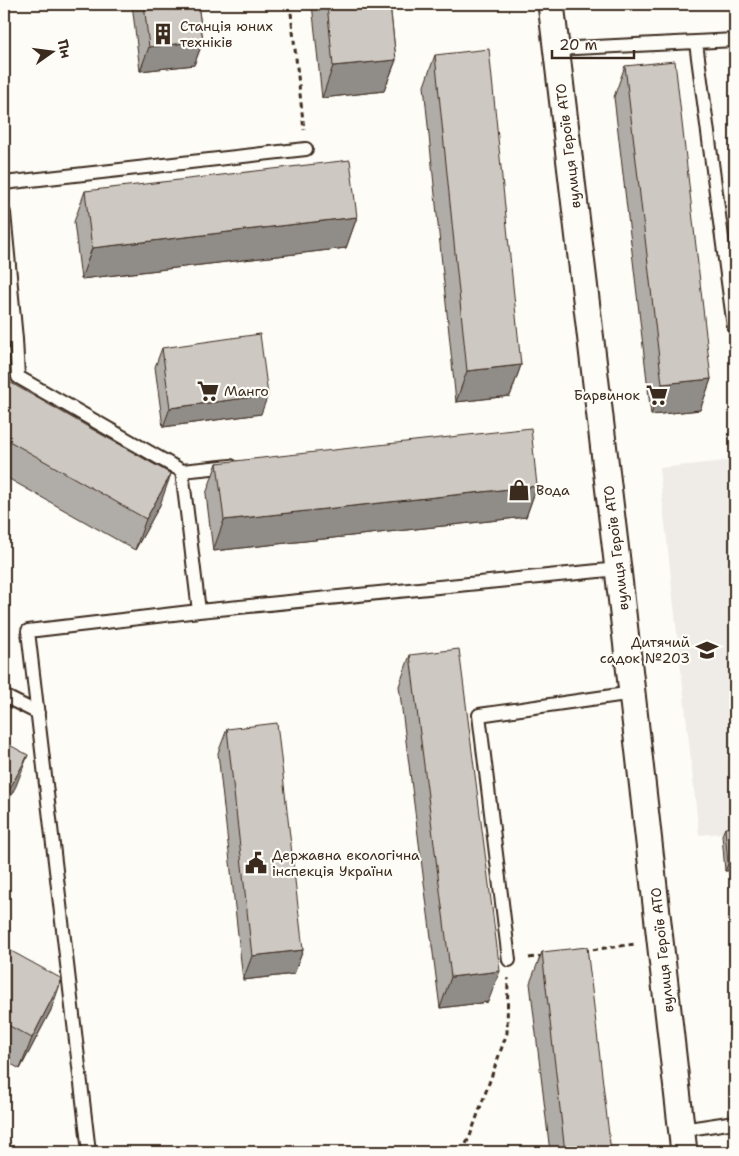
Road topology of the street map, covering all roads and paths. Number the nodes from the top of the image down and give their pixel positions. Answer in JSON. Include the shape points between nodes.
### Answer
{"nodes":[{"id":1,"x":290,"y":4,"type":"edge"},
{"id":2,"x":552,"y":4,"type":"edge"},
{"id":3,"x":735,"y":40,"type":"edge"},
{"id":4,"x":696,"y":43,"type":"junction"},
{"id":5,"x":556,"y":49,"type":"junction"},
{"id":6,"x":306,"y":149,"type":"joint"},
{"id":7,"x":4,"y":183,"type":"edge"},
{"id":8,"x":4,"y":213,"type":"edge"},
{"id":9,"x":735,"y":327,"type":"edge"},
{"id":10,"x":4,"y":333,"type":"edge"},
{"id":11,"x":16,"y":340,"type":"junction"},
{"id":12,"x":240,"y":465,"type":"edge"},
{"id":13,"x":182,"y":471,"type":"junction"},
{"id":14,"x":618,"y":569,"type":"junction"},
{"id":15,"x":199,"y":611,"type":"junction"},
{"id":16,"x":633,"y":694,"type":"junction"},
{"id":17,"x":4,"y":696,"type":"edge"},
{"id":18,"x":38,"y":713,"type":"junction"},
{"id":19,"x":661,"y":941,"type":"junction"},
{"id":20,"x":575,"y":952,"type":"edge"},
{"id":21,"x":547,"y":956,"type":"edge"},
{"id":22,"x":509,"y":960,"type":"junction"},
{"id":23,"x":53,"y":975,"type":"edge"},
{"id":24,"x":69,"y":983,"type":"junction"},
{"id":25,"x":735,"y":1122,"type":"edge"},
{"id":26,"x":683,"y":1141,"type":"edge"},
{"id":27,"x":89,"y":1152,"type":"edge"},
{"id":28,"x":462,"y":1152,"type":"edge"}],
"edges":[{"from":1,"to":6,"type":"path"},
{"from":2,"to":5,"type":"street","name":"вулиця Героїв АТО"},
{"from":3,"to":4,"type":"lane"},
{"from":4,"to":5,"type":"lane"},
{"from":4,"to":9,"type":"lane"},
{"from":5,"to":14,"type":"street","name":"вулиця Героїв АТО"},
{"from":6,"to":7,"type":"lane"},
{"from":8,"to":11,"type":"lane"},
{"from":10,"to":11,"type":"lane"},
{"from":11,"to":13,"type":"lane","via":[[18,377]]},
{"from":12,"to":13,"type":"lane"},
{"from":13,"to":15,"type":"lane"},
{"from":14,"to":15,"type":"lane"},
{"from":14,"to":16,"type":"street","name":"вулиця Героїв АТО"},
{"from":15,"to":18,"type":"lane","via":[[28,631]]},
{"from":16,"to":19,"type":"street","name":"вулиця Героїв АТО"},
{"from":16,"to":22,"type":"lane","via":[[479,715]]},
{"from":17,"to":18,"type":"lane"},
{"from":18,"to":24,"type":"lane"},
{"from":19,"to":20,"type":"path"},
{"from":19,"to":26,"type":"street","name":"вулиця Героїв АТО"},
{"from":21,"to":22,"type":"path"},
{"from":22,"to":28,"type":"path","via":[[507,1033]]},
{"from":23,"to":24,"type":"lane"},
{"from":24,"to":27,"type":"lane"},
{"from":25,"to":26,"type":"lane"}]}
